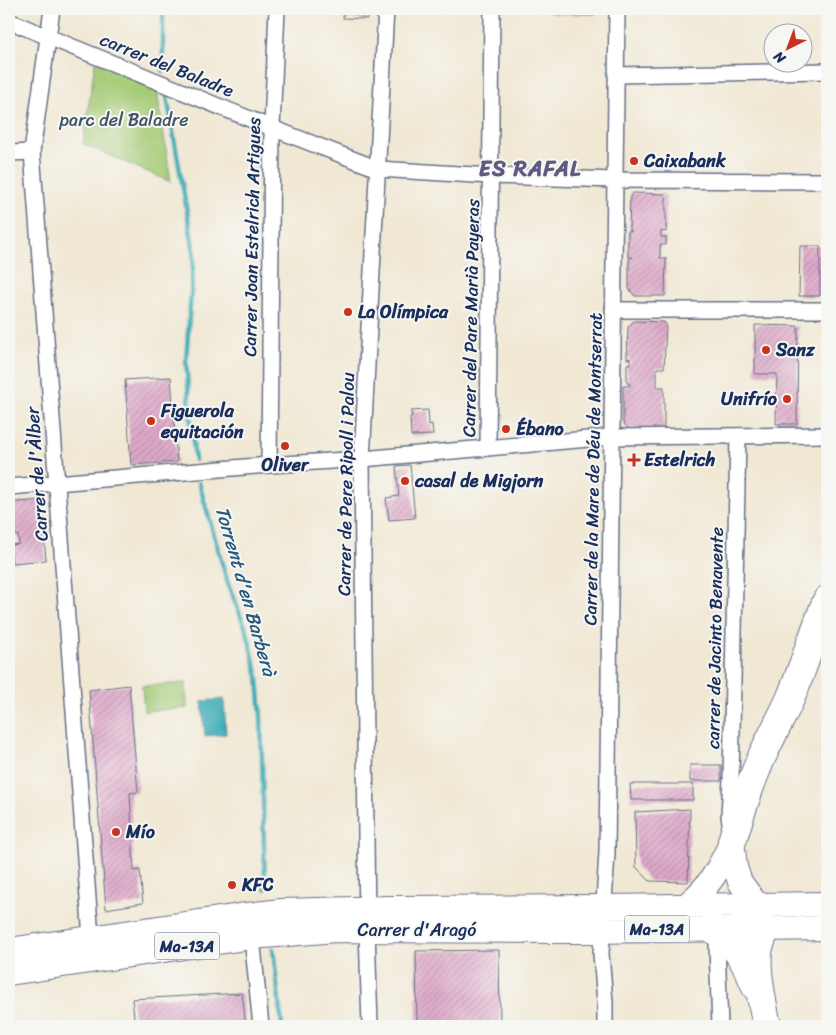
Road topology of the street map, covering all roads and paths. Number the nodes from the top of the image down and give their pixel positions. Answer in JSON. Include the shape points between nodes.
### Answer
{"nodes":[{"id":1,"x":52,"y":9,"type":"edge"},
{"id":2,"x":277,"y":9,"type":"edge"},
{"id":3,"x":386,"y":9,"type":"edge"},
{"id":4,"x":492,"y":9,"type":"edge"},
{"id":5,"x":617,"y":9,"type":"edge"},
{"id":6,"x":9,"y":21,"type":"edge"},
{"id":7,"x":48,"y":37,"type":"junction"},
{"id":8,"x":827,"y":71,"type":"edge"},
{"id":9,"x":616,"y":75,"type":"junction"},
{"id":10,"x":272,"y":128,"type":"junction"},
{"id":11,"x":32,"y":152,"type":"junction"},
{"id":12,"x":9,"y":153,"type":"edge"},
{"id":13,"x":378,"y":169,"type":"junction"},
{"id":14,"x":491,"y":176,"type":"junction"},
{"id":15,"x":615,"y":180,"type":"junction"},
{"id":16,"x":827,"y":180,"type":"edge"},
{"id":17,"x":613,"y":310,"type":"junction"},
{"id":18,"x":827,"y":310,"type":"edge"},
{"id":19,"x":738,"y":436,"type":"junction"},
{"id":20,"x":827,"y":436,"type":"edge"},
{"id":21,"x":611,"y":437,"type":"junction"},
{"id":22,"x":488,"y":448,"type":"junction"},
{"id":23,"x":362,"y":459,"type":"junction"},
{"id":24,"x":269,"y":465,"type":"junction"},
{"id":25,"x":57,"y":484,"type":"junction"},
{"id":26,"x":9,"y":487,"type":"edge"},
{"id":27,"x":827,"y":600,"type":"edge"},
{"id":28,"x":732,"y":841,"type":"junction"},
{"id":29,"x":827,"y":904,"type":"edge"},
{"id":30,"x":685,"y":906,"type":"junction"},
{"id":31,"x":761,"y":916,"type":"junction"},
{"id":32,"x":367,"y":919,"type":"junction"},
{"id":33,"x":603,"y":919,"type":"junction"},
{"id":34,"x":827,"y":928,"type":"edge"},
{"id":35,"x":252,"y":937,"type":"junction"},
{"id":36,"x":714,"y":937,"type":"junction"},
{"id":37,"x":91,"y":938,"type":"junction"},
{"id":38,"x":9,"y":950,"type":"edge"},
{"id":39,"x":83,"y":962,"type":"junction"},
{"id":40,"x":9,"y":973,"type":"edge"},
{"id":41,"x":765,"y":1014,"type":"edge"},
{"id":42,"x":261,"y":1026,"type":"edge"},
{"id":43,"x":370,"y":1026,"type":"edge"},
{"id":44,"x":605,"y":1026,"type":"edge"},
{"id":45,"x":720,"y":1026,"type":"edge"}],
"edges":[{"from":1,"to":7,"type":"street","name":"Carrer de l'Àlber"},
{"from":2,"to":10,"type":"street","name":"Carrer Joan Estelrich Artigues"},
{"from":3,"to":13,"type":"street","name":"Carrer de Pere Ripoll i Palou"},
{"from":4,"to":14,"type":"street","name":"Carrer del Pare Marià Payeras"},
{"from":5,"to":9,"type":"street","name":"Carrer de la Mare de Déu de Montserrat"},
{"from":6,"to":7,"type":"street"},
{"from":7,"to":10,"type":"street","name":"carrer del Baladre"},
{"from":7,"to":11,"type":"street","name":"Carrer de l'Àlber"},
{"from":8,"to":9,"type":"street"},
{"from":9,"to":15,"type":"street","name":"Carrer de la Mare de Déu de Montserrat"},
{"from":10,"to":13,"type":"street","name":"carrer del Baladre"},
{"from":10,"to":24,"type":"street","name":"Carrer Joan Estelrich Artigues"},
{"from":11,"to":12,"type":"street"},
{"from":11,"to":25,"type":"street","name":"Carrer de l'Àlber"},
{"from":13,"to":14,"type":"street","name":"carrer del Baladre"},
{"from":13,"to":23,"type":"street","name":"Carrer de Pere Ripoll i Palou"},
{"from":14,"to":15,"type":"street","name":"carrer del Baladre"},
{"from":14,"to":22,"type":"street","name":"Carrer del Pare Marià Payeras"},
{"from":15,"to":16,"type":"street","name":"carrer del Baladre"},
{"from":15,"to":17,"type":"street","name":"Carrer de la Mare de Déu de Montserrat"},
{"from":17,"to":18,"type":"street"},
{"from":17,"to":21,"type":"street","name":"Carrer de la Mare de Déu de Montserrat"},
{"from":19,"to":20,"type":"street"},
{"from":19,"to":21,"type":"street"},
{"from":19,"to":28,"type":"street","name":"carrer de Jacinto Benavente","via":[[729,816]]},
{"from":21,"to":22,"type":"street"},
{"from":21,"to":33,"type":"street","name":"Carrer de la Mare de Déu de Montserrat"},
{"from":22,"to":23,"type":"street"},
{"from":23,"to":24,"type":"street"},
{"from":23,"to":32,"type":"street","name":"Carrer de Pere Ripoll i Palou"},
{"from":24,"to":25,"type":"street"},
{"from":25,"to":26,"type":"street"},
{"from":25,"to":37,"type":"street","name":"Carrer de l'Àlber"},
{"from":27,"to":28,"type":"highway","via":[[791,697],[753,778]]},
{"from":28,"to":30,"type":"main road","via":[[712,880]]},
{"from":28,"to":31,"type":"main road","via":[[740,882]]},
{"from":29,"to":31,"type":"main road","via":[[784,904]]},
{"from":30,"to":31,"type":"main road","name":"Carrer d'Aragó","number":"Ma-13A"},
{"from":30,"to":33,"type":"main road","name":"Carrer d'Aragó","number":"Ma-13A"},
{"from":31,"to":34,"type":"main road","name":"Carrer d'Aragó","number":"Ma-13A"},
{"from":31,"to":36,"type":"main road","name":"Carrer d'Aragó","number":"Ma-13A"},
{"from":31,"to":41,"type":"highway","via":[[758,958]]},
{"from":32,"to":33,"type":"main road","name":"Carrer d'Aragó","number":"Ma-13A"},
{"from":32,"to":35,"type":"main road","name":"Carrer d'Aragó","number":"Ma-13A","via":[[336,930]]},
{"from":32,"to":37,"type":"main road","name":"Carrer d'Aragó","number":"Ma-13A","via":[[281,911]]},
{"from":32,"to":43,"type":"street","name":"Carrer de Pere Ripoll i Palou"},
{"from":33,"to":36,"type":"main road","name":"Carrer d'Aragó","number":"Ma-13A"},
{"from":33,"to":44,"type":"street","name":"Carrer de la Mare de Déu de Montserrat","via":[[601,954]]},
{"from":35,"to":39,"type":"main road","name":"Carrer d'Aragó","number":"Ma-13A"},
{"from":35,"to":42,"type":"street"},
{"from":36,"to":41,"type":"highway","via":[[726,940],[745,964]]},
{"from":36,"to":45,"type":"street"},
{"from":37,"to":38,"type":"main road","name":"Carrer d'Aragó","number":"Ma-13A"},
{"from":37,"to":39,"type":"main road","via":[[90,951]]},
{"from":39,"to":40,"type":"main road","name":"Carrer d'Aragó","number":"Ma-13A"}]}
